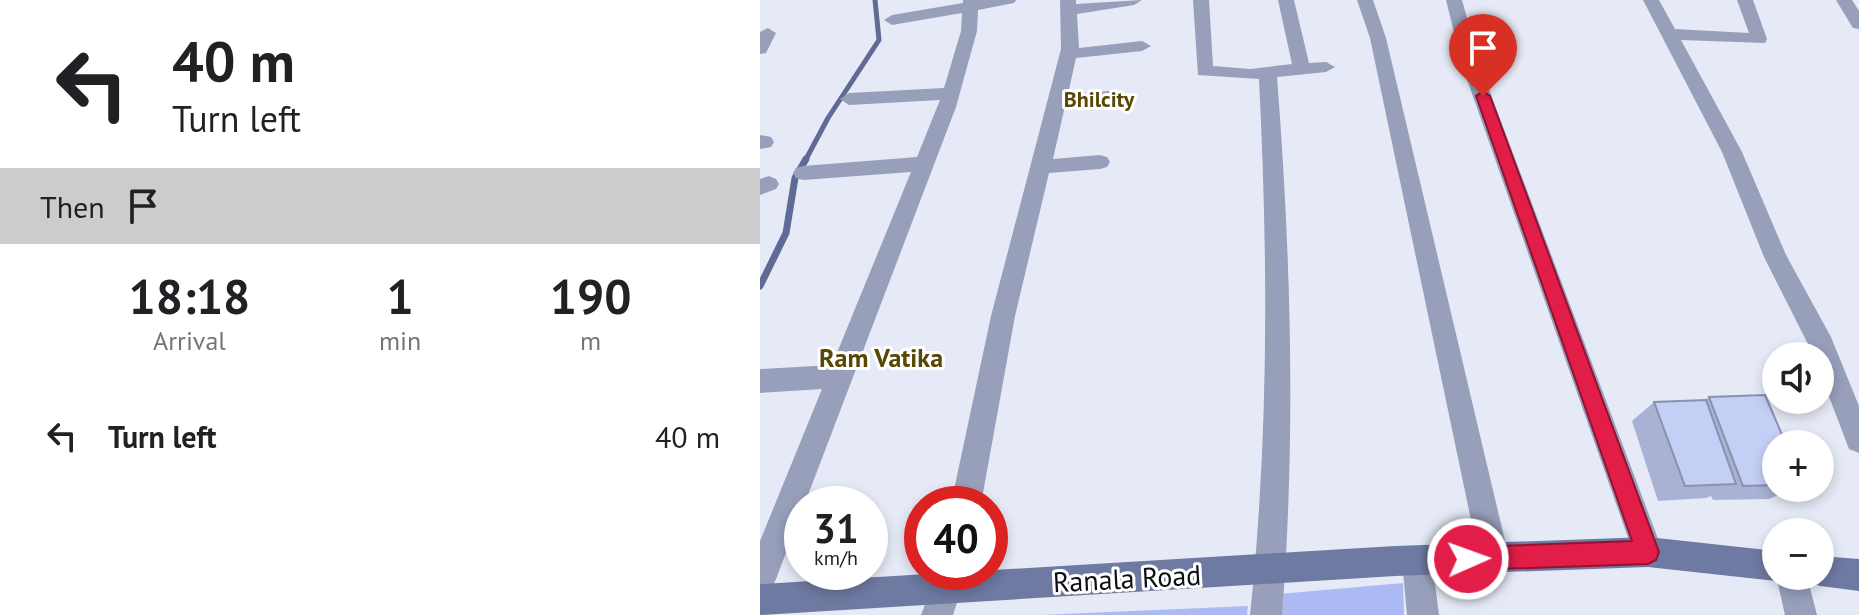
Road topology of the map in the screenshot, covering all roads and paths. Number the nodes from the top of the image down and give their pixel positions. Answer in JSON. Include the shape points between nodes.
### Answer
{"nodes":[{"id":1,"x":1008,"y":0,"type":"edge"},
{"id":2,"x":1134,"y":0,"type":"edge"},
{"id":3,"x":1201,"y":0,"type":"edge"},
{"id":4,"x":1286,"y":0,"type":"edge"},
{"id":5,"x":1365,"y":0,"type":"edge"},
{"id":6,"x":1454,"y":0,"type":"edge"},
{"id":7,"x":1651,"y":0,"type":"edge"},
{"id":8,"x":1745,"y":0,"type":"edge"},
{"id":9,"x":1844,"y":0,"type":"edge"},
{"id":10,"x":971,"y":3,"type":"edge"},
{"id":11,"x":1068,"y":5,"type":"edge"},
{"id":12,"x":892,"y":20,"type":"dead end"},
{"id":13,"x":1859,"y":24,"type":"edge"},
{"id":14,"x":1667,"y":34,"type":"junction"},
{"id":15,"x":1142,"y":46,"type":"dead end"},
{"id":16,"x":1069,"y":54,"type":"junction"},
{"id":17,"x":1268,"y":72,"type":"junction"},
{"id":18,"x":952,"y":93,"type":"junction"},
{"id":19,"x":1110,"y":97,"type":"dead end"},
{"id":20,"x":849,"y":99,"type":"dead end"},
{"id":21,"x":1057,"y":101,"type":"junction"},
{"id":22,"x":1100,"y":162,"type":"dead end"},
{"id":23,"x":924,"y":164,"type":"junction"},
{"id":24,"x":1040,"y":167,"type":"junction"},
{"id":25,"x":803,"y":173,"type":"dead end"},
{"id":26,"x":840,"y":376,"type":"junction"},
{"id":27,"x":760,"y":381,"type":"edge"},
{"id":28,"x":1859,"y":440,"type":"edge"},
{"id":29,"x":970,"y":486,"type":"edge"},
{"id":30,"x":1648,"y":552,"type":"junction"},
{"id":31,"x":1494,"y":558,"type":"junction"},
{"id":32,"x":1417,"y":561,"type":"junction"},
{"id":33,"x":1762,"y":564,"type":"edge"},
{"id":34,"x":1271,"y":569,"type":"junction"},
{"id":35,"x":1834,"y":572,"type":"edge"},
{"id":36,"x":1859,"y":575,"type":"edge"},
{"id":37,"x":760,"y":579,"type":"edge"},
{"id":38,"x":1795,"y":590,"type":"edge"},
{"id":39,"x":946,"y":592,"type":"edge"},
{"id":40,"x":760,"y":600,"type":"edge"},
{"id":41,"x":1266,"y":615,"type":"edge"},
{"id":42,"x":1423,"y":615,"type":"edge"},
{"id":43,"x":1801,"y":615,"type":"edge"}],
"edges":[{"from":1,"to":10,"type":"street"},
{"from":2,"to":11,"type":"street"},
{"from":3,"to":17,"type":"street","via":[[1204,71]]},
{"from":4,"to":17,"type":"street","via":[[1314,68]]},
{"from":5,"to":31,"type":"street","via":[[1378,38]]},
{"from":6,"to":30,"type":"street","via":[[1472,68]]},
{"from":7,"to":14,"type":"street"},
{"from":8,"to":14,"type":"street","via":[[1759,39]]},
{"from":9,"to":13,"type":"street"},
{"from":10,"to":12,"type":"street"},
{"from":10,"to":18,"type":"street"},
{"from":11,"to":16,"type":"street"},
{"from":14,"to":28,"type":"street","via":[[1732,152],[1775,257],[1819,337]]},
{"from":15,"to":16,"type":"street"},
{"from":16,"to":21,"type":"street"},
{"from":17,"to":34,"type":"street","via":[[1279,260],[1280,450]]},
{"from":18,"to":20,"type":"street"},
{"from":18,"to":23,"type":"street"},
{"from":19,"to":21,"type":"street"},
{"from":21,"to":24,"type":"street"},
{"from":22,"to":24,"type":"street"},
{"from":23,"to":25,"type":"street"},
{"from":23,"to":26,"type":"street"},
{"from":24,"to":29,"type":"street"},
{"from":26,"to":27,"type":"street"},
{"from":26,"to":37,"type":"street"},
{"from":30,"to":31,"type":"street","name":"Ranala Road"},
{"from":30,"to":33,"type":"street","name":"Ranala Road"},
{"from":31,"to":32,"type":"street","name":"Ranala Road"},
{"from":32,"to":34,"type":"street","name":"Ranala Road"},
{"from":32,"to":42,"type":"street"},
{"from":34,"to":39,"type":"street","name":"Ranala Road"},
{"from":34,"to":41,"type":"street"},
{"from":35,"to":36,"type":"street"},
{"from":38,"to":43,"type":"street"},
{"from":39,"to":40,"type":"street","name":"Ranala Road"}]}
